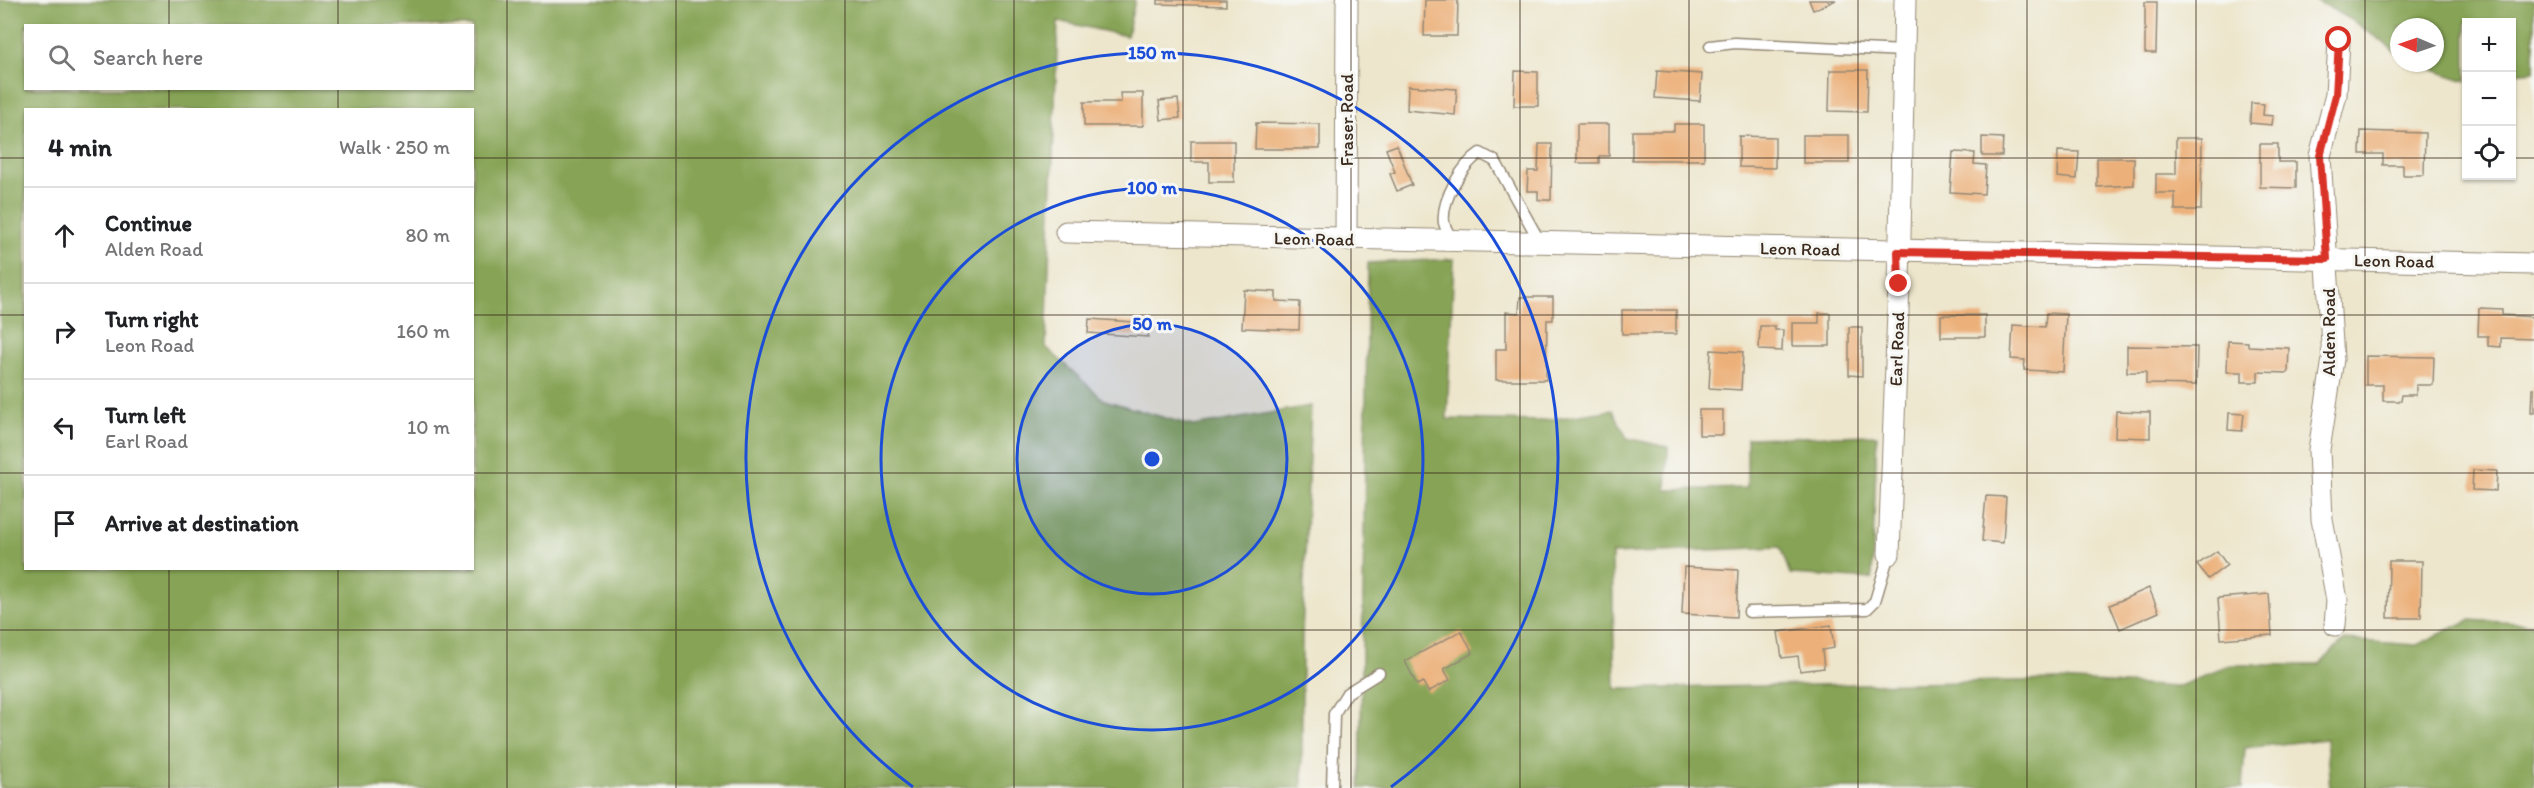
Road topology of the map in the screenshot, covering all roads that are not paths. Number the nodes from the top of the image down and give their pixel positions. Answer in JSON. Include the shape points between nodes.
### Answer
{"nodes":[{"id":1,"x":1347,"y":0,"type":"edge"},
{"id":2,"x":1905,"y":0,"type":"edge"},
{"id":3,"x":2339,"y":40,"type":"dead end"},
{"id":4,"x":1710,"y":46,"type":"dead end"},
{"id":5,"x":1904,"y":51,"type":"junction"},
{"id":6,"x":1066,"y":232,"type":"dead end"},
{"id":7,"x":1346,"y":240,"type":"junction"},
{"id":8,"x":1452,"y":240,"type":"junction"},
{"id":9,"x":1540,"y":242,"type":"junction"},
{"id":10,"x":1898,"y":252,"type":"junction"},
{"id":11,"x":2327,"y":259,"type":"junction"},
{"id":12,"x":2534,"y":264,"type":"edge"},
{"id":13,"x":1889,"y":554,"type":"joint"},
{"id":14,"x":1749,"y":612,"type":"dead end"},
{"id":15,"x":2335,"y":625,"type":"dead end"},
{"id":16,"x":1379,"y":673,"type":"dead end"},
{"id":17,"x":1332,"y":788,"type":"edge"}],
"edges":[{"from":1,"to":7,"type":"street","name":"Fraser Road"},
{"from":2,"to":5,"type":"street","name":"Earl Road"},
{"from":3,"to":11,"type":"street","name":"Alden Road","via":[[2336,95],[2320,156]]},
{"from":4,"to":5,"type":"lane","via":[[1735,42]]},
{"from":5,"to":10,"type":"street","name":"Earl Road"},
{"from":6,"to":7,"type":"street","name":"Leon Road"},
{"from":7,"to":8,"type":"street","name":"Leon Road"},
{"from":8,"to":9,"type":"street","name":"Leon Road"},
{"from":8,"to":9,"type":"lane","via":[[1444,223],[1445,207],[1470,160],[1480,153],[1495,161]]},
{"from":9,"to":10,"type":"street","name":"Leon Road"},
{"from":10,"to":11,"type":"street","name":"Leon Road"},
{"from":10,"to":13,"type":"street","name":"Earl Road"},
{"from":11,"to":12,"type":"street","name":"Leon Road"},
{"from":11,"to":15,"type":"street","name":"Alden Road","via":[[2333,359],[2319,450],[2322,519],[2337,600]]},
{"from":13,"to":14,"type":"lane","via":[[1875,601],[1867,609]]},
{"from":16,"to":17,"type":"lane","via":[[1347,693],[1334,714]]}]}
